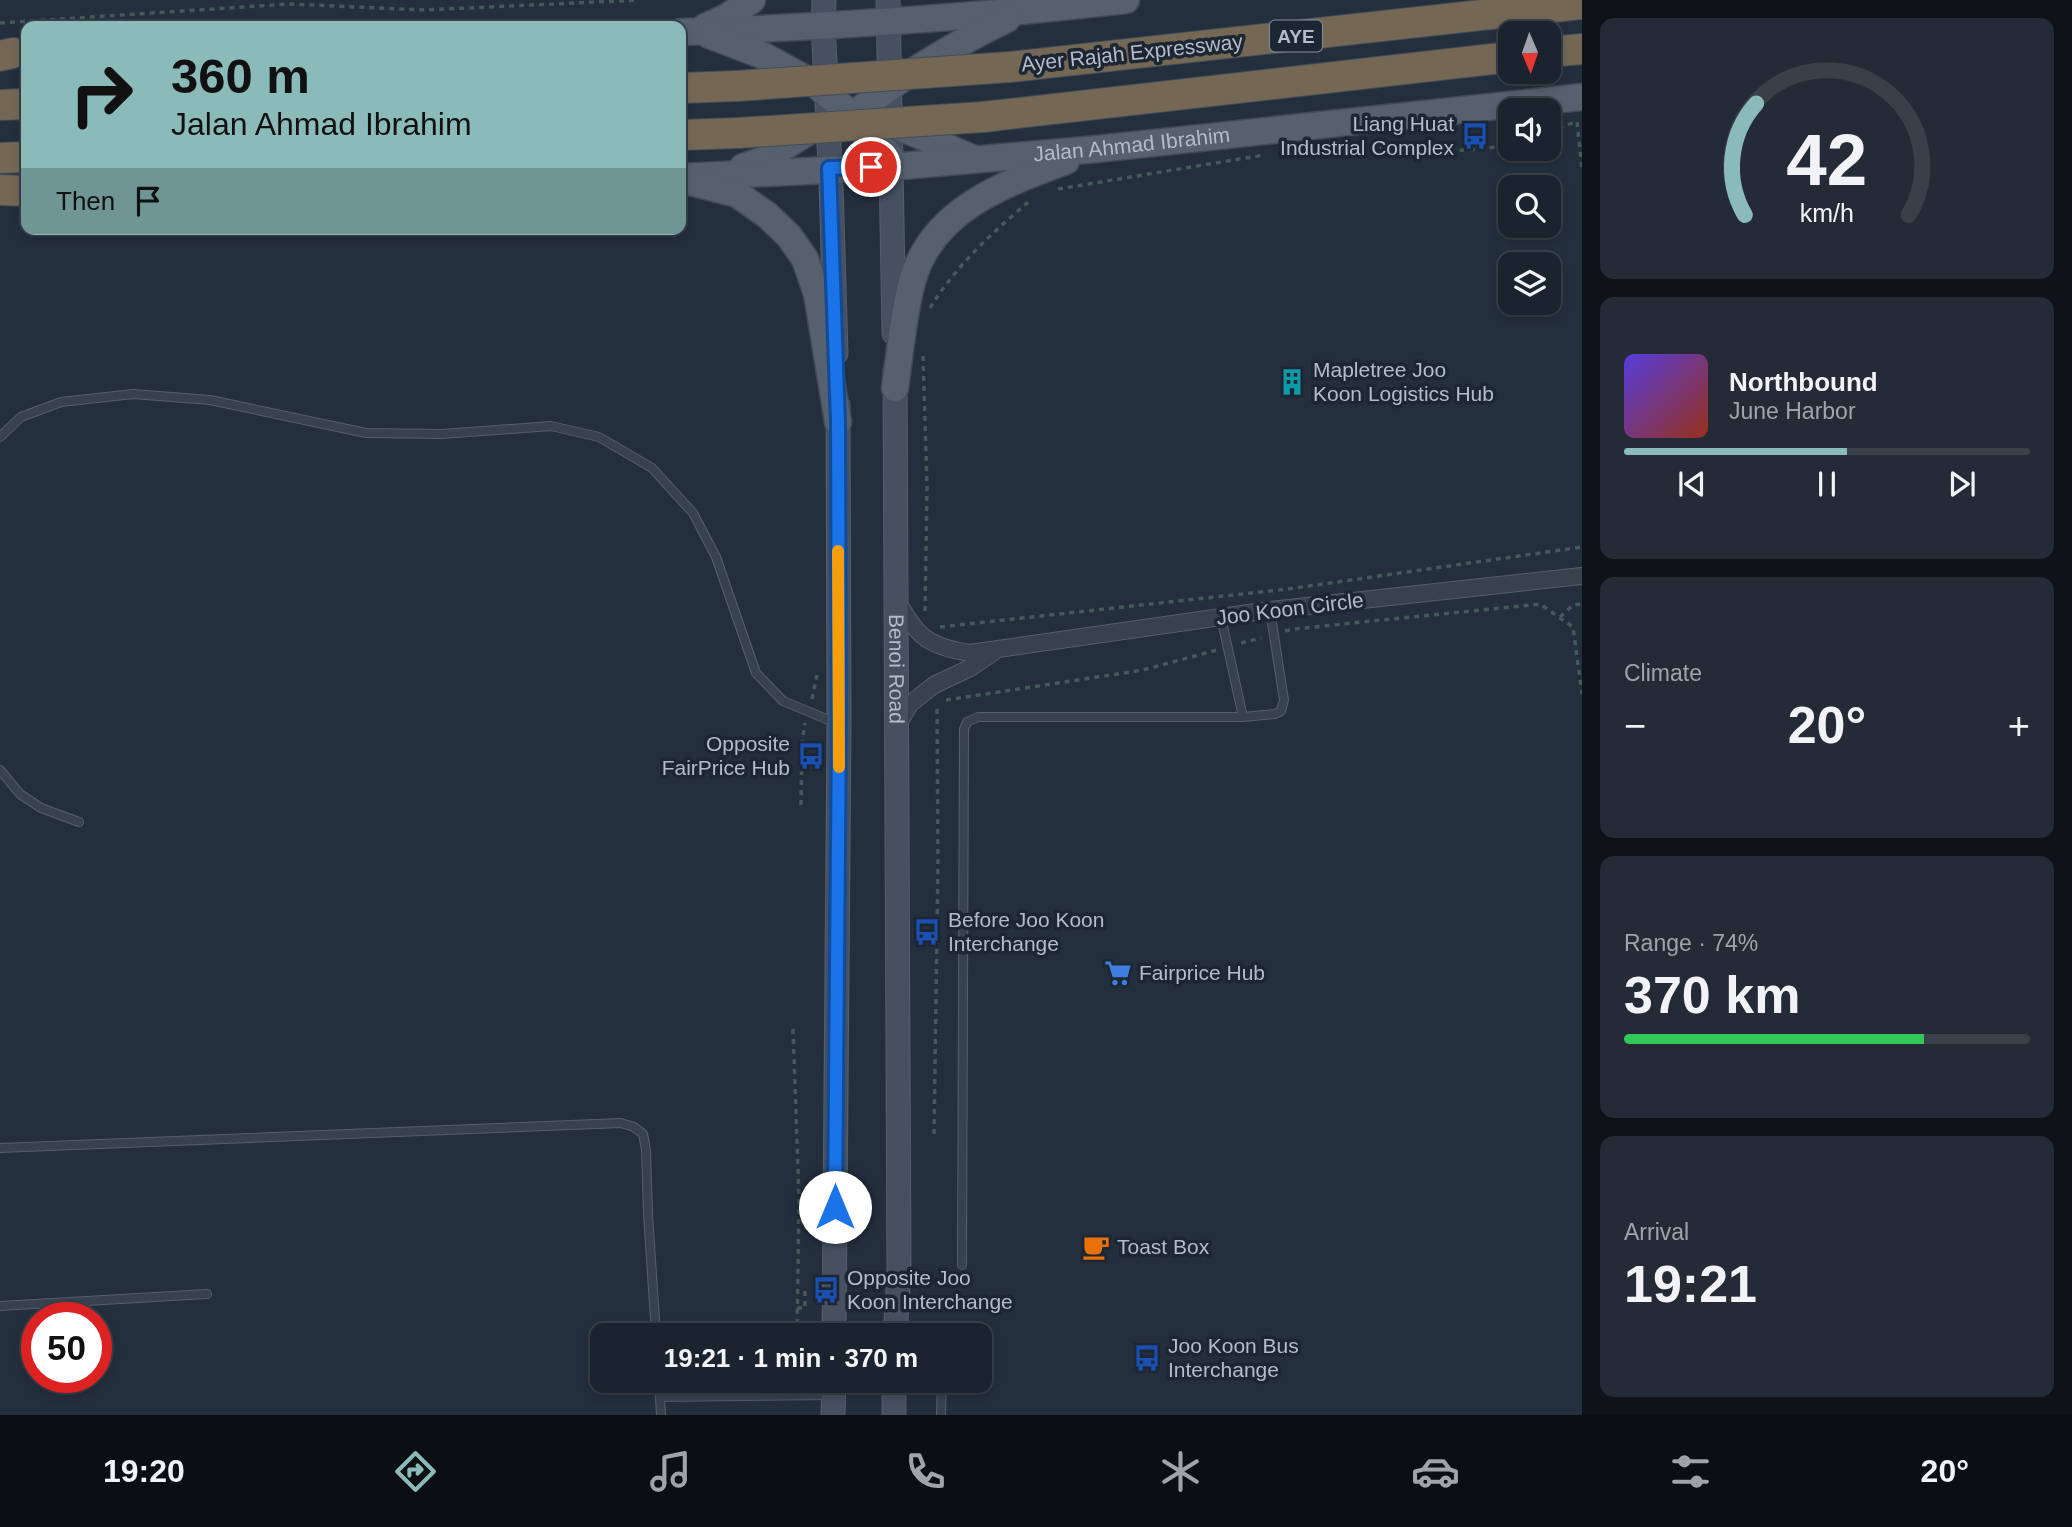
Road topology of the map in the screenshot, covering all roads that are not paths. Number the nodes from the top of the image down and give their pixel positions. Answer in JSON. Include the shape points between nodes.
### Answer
{"nodes":[{"id":1,"x":752,"y":0,"type":"edge"},
{"id":2,"x":1126,"y":0,"type":"edge"},
{"id":3,"x":1582,"y":4,"type":"edge"},
{"id":4,"x":1012,"y":6,"type":"edge"},
{"id":5,"x":888,"y":11,"type":"edge"},
{"id":6,"x":823,"y":12,"type":"edge"},
{"id":7,"x":689,"y":31,"type":"edge"},
{"id":8,"x":1582,"y":49,"type":"edge"},
{"id":9,"x":1561,"y":51,"type":"edge"},
{"id":10,"x":1498,"y":58,"type":"edge"},
{"id":11,"x":889,"y":73,"type":"junction"},
{"id":12,"x":686,"y":88,"type":"edge"},
{"id":13,"x":21,"y":104,"type":"edge"},
{"id":14,"x":0,"y":105,"type":"edge"},
{"id":15,"x":839,"y":105,"type":"junction"},
{"id":16,"x":1580,"y":113,"type":"edge"},
{"id":17,"x":891,"y":124,"type":"junction"},
{"id":18,"x":686,"y":135,"type":"edge"},
{"id":19,"x":1097,"y":149,"type":"junction"},
{"id":20,"x":21,"y":157,"type":"edge"},
{"id":21,"x":0,"y":158,"type":"edge"},
{"id":22,"x":977,"y":159,"type":"junction"},
{"id":23,"x":891,"y":162,"type":"junction"},
{"id":24,"x":829,"y":168,"type":"junction"},
{"id":25,"x":724,"y":174,"type":"junction"},
{"id":26,"x":686,"y":178,"type":"edge"},
{"id":27,"x":686,"y":179,"type":"edge"},
{"id":28,"x":0,"y":190,"type":"edge"},
{"id":29,"x":21,"y":192,"type":"edge"},
{"id":30,"x":21,"y":194,"type":"edge"},
{"id":31,"x":0,"y":200,"type":"edge"},
{"id":32,"x":895,"y":388,"type":"junction"},
{"id":33,"x":838,"y":422,"type":"junction"},
{"id":34,"x":0,"y":437,"type":"edge"},
{"id":35,"x":1582,"y":576,"type":"edge"},
{"id":36,"x":895,"y":596,"type":"junction"},
{"id":37,"x":1270,"y":610,"type":"junction"},
{"id":38,"x":1221,"y":617,"type":"junction"},
{"id":39,"x":999,"y":649,"type":"junction"},
{"id":40,"x":1244,"y":717,"type":"junction"},
{"id":41,"x":839,"y":724,"type":"junction"},
{"id":42,"x":895,"y":731,"type":"junction"},
{"id":43,"x":0,"y":770,"type":"edge"},
{"id":44,"x":79,"y":822,"type":"dead end"},
{"id":45,"x":0,"y":1148,"type":"edge"},
{"id":46,"x":961,"y":1265,"type":"dead end"},
{"id":47,"x":207,"y":1294,"type":"dead end"},
{"id":48,"x":0,"y":1306,"type":"edge"},
{"id":49,"x":655,"y":1323,"type":"edge"},
{"id":50,"x":834,"y":1323,"type":"edge"},
{"id":51,"x":896,"y":1323,"type":"edge"},
{"id":52,"x":660,"y":1393,"type":"edge"},
{"id":53,"x":894,"y":1393,"type":"edge"},
{"id":54,"x":942,"y":1393,"type":"edge"},
{"id":55,"x":661,"y":1397,"type":"junction"},
{"id":56,"x":834,"y":1397,"type":"edge"},
{"id":57,"x":661,"y":1415,"type":"edge"},
{"id":58,"x":894,"y":1415,"type":"edge"},
{"id":59,"x":941,"y":1415,"type":"edge"}],
"edges":[{"from":1,"to":7,"type":"main road","via":[[727,18]]},
{"from":2,"to":4,"type":"main road"},
{"from":3,"to":12,"type":"highway","name":"Ayer Rajah Expressway","number":"AYE","bridge":true,"via":[[1010,67]]},
{"from":4,"to":5,"type":"main road"},
{"from":4,"to":11,"type":"main road","via":[[963,40]]},
{"from":5,"to":6,"type":"main road"},
{"from":5,"to":11,"type":"main road","name":"Benoi Road"},
{"from":6,"to":7,"type":"main road"},
{"from":6,"to":15,"type":"main road"},
{"from":7,"to":15,"type":"main road","via":[[765,57],[815,84]]},
{"from":8,"to":9,"type":"highway"},
{"from":10,"to":18,"type":"highway","number":"AYE","bridge":true,"via":[[983,117]]},
{"from":11,"to":15,"type":"main road"},
{"from":11,"to":17,"type":"main road","name":"Benoi Road"},
{"from":13,"to":14,"type":"highway"},
{"from":15,"to":17,"type":"main road"},
{"from":15,"to":23,"type":"main road"},
{"from":15,"to":24,"type":"main road"},
{"from":15,"to":25,"type":"main road","via":[[817,126],[763,160]]},
{"from":16,"to":19,"type":"main road","name":"Jalan Ahmad Ibrahim"},
{"from":17,"to":22,"type":"main road"},
{"from":17,"to":23,"type":"main road","name":"Benoi Road"},
{"from":19,"to":22,"type":"main road","name":"Jalan Ahmad Ibrahim"},
{"from":19,"to":32,"type":"main road","via":[[1001,187],[970,203],[940,229],[913,279]]},
{"from":20,"to":21,"type":"highway"},
{"from":22,"to":23,"type":"main road","name":"Jalan Ahmad Ibrahim"},
{"from":23,"to":24,"type":"main road","name":"Jalan Ahmad Ibrahim"},
{"from":23,"to":32,"type":"main road","name":"Benoi Road"},
{"from":24,"to":25,"type":"main road","name":"Jalan Ahmad Ibrahim"},
{"from":24,"to":33,"type":"main road"},
{"from":25,"to":26,"type":"main road","name":"Jalan Ahmad Ibrahim"},
{"from":27,"to":33,"type":"main road","via":[[737,194],[768,215],[805,259],[817,294]]},
{"from":28,"to":29,"type":"highway"},
{"from":30,"to":31,"type":"main road"},
{"from":32,"to":36,"type":"main road","name":"Benoi Road"},
{"from":33,"to":41,"type":"main road"},
{"from":34,"to":41,"type":"lane","via":[[21,417],[61,402],[133,394],[210,400],[366,433],[442,434],[551,426],[598,437],[652,468],[693,513],[716,557],[756,673],[783,701]]},
{"from":35,"to":37,"type":"street","name":"Joo Koon Circle"},
{"from":36,"to":39,"type":"street","name":"Joo Koon Circle","via":[[919,634],[926,632],[950,650]]},
{"from":36,"to":42,"type":"main road","name":"Benoi Road"},
{"from":37,"to":38,"type":"street","name":"Joo Koon Circle"},
{"from":37,"to":40,"type":"lane","via":[[1284,700],[1275,714]]},
{"from":38,"to":39,"type":"street","name":"Joo Koon Circle"},
{"from":38,"to":40,"type":"lane"},
{"from":39,"to":42,"type":"street","name":"Joo Koon Circle","via":[[934,685],[931,697],[910,704]]},
{"from":40,"to":46,"type":"lane","via":[[978,717],[967,722]]},
{"from":41,"to":50,"type":"main road"},
{"from":42,"to":51,"type":"main road","name":"Benoi Road"},
{"from":43,"to":44,"type":"lane","via":[[20,794],[41,808]]},
{"from":45,"to":49,"type":"lane","via":[[621,1123],[643,1134],[646,1150]]},
{"from":47,"to":48,"type":"lane"},
{"from":52,"to":55,"type":"lane"},
{"from":53,"to":58,"type":"main road"},
{"from":54,"to":59,"type":"lane"},
{"from":55,"to":56,"type":"lane"},
{"from":55,"to":57,"type":"lane"}]}
